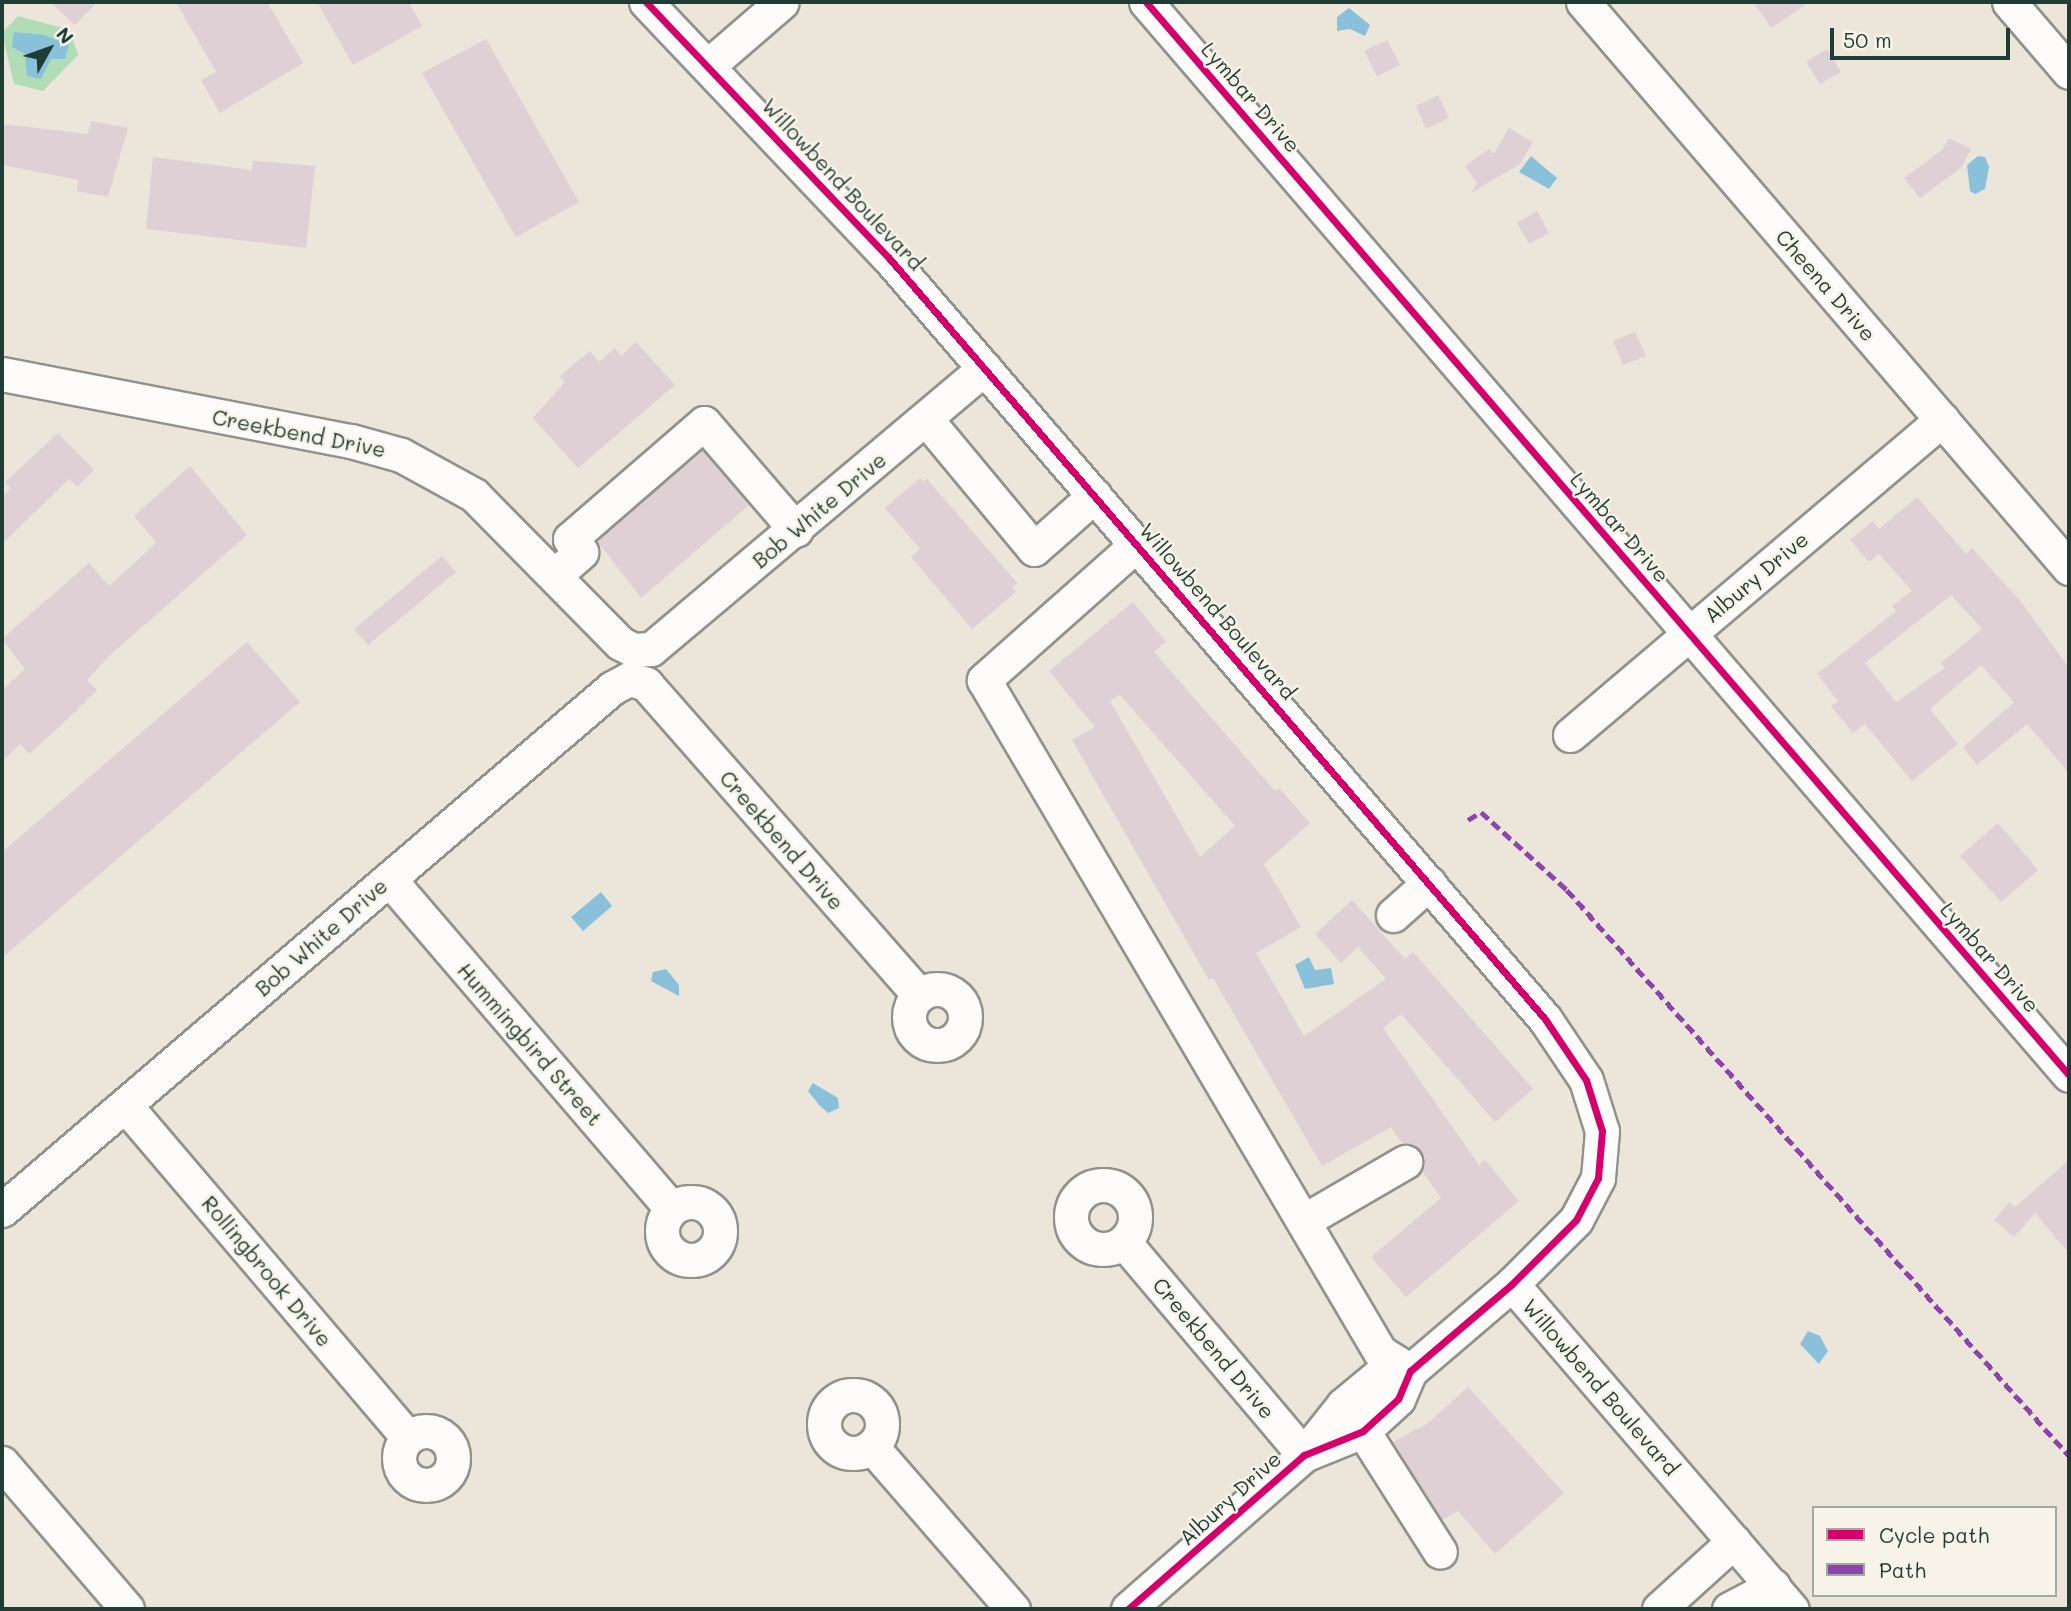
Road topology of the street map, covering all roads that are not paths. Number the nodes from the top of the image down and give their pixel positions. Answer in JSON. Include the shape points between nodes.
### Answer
{"nodes":[{"id":1,"x":646,"y":2,"type":"edge"},
{"id":2,"x":782,"y":2,"type":"edge"},
{"id":3,"x":1146,"y":2,"type":"edge"},
{"id":4,"x":1583,"y":2,"type":"edge"},
{"id":5,"x":2009,"y":2,"type":"edge"},
{"id":6,"x":709,"y":65,"type":"junction"},
{"id":7,"x":2069,"y":72,"type":"edge"},
{"id":8,"x":985,"y":368,"type":"junction"},
{"id":9,"x":2,"y":374,"type":"edge"},
{"id":10,"x":926,"y":419,"type":"junction"},
{"id":11,"x":1942,"y":419,"type":"junction"},
{"id":12,"x":1095,"y":495,"type":"junction"},
{"id":13,"x":796,"y":530,"type":"junction"},
{"id":14,"x":1137,"y":544,"type":"junction"},
{"id":15,"x":2069,"y":568,"type":"edge"},
{"id":16,"x":555,"y":575,"type":"junction"},
{"id":17,"x":1689,"y":634,"type":"junction"},
{"id":18,"x":651,"y":649,"type":"joint"},
{"id":19,"x":646,"y":684,"type":"joint"},
{"id":20,"x":1570,"y":735,"type":"dead end"},
{"id":21,"x":389,"y":879,"type":"junction"},
{"id":22,"x":1429,"y":883,"type":"junction"},
{"id":23,"x":1393,"y":915,"type":"dead end"},
{"id":24,"x":919,"y":995,"type":"dead end"},
{"id":25,"x":2069,"y":1075,"type":"edge"},
{"id":26,"x":125,"y":1105,"type":"junction"},
{"id":27,"x":1405,"y":1163,"type":"dead end"},
{"id":28,"x":671,"y":1208,"type":"dead end"},
{"id":29,"x":2,"y":1210,"type":"edge"},
{"id":30,"x":1306,"y":1220,"type":"junction"},
{"id":31,"x":1124,"y":1241,"type":"dead end"},
{"id":32,"x":1512,"y":1284,"type":"junction"},
{"id":33,"x":1410,"y":1371,"type":"junction"},
{"id":34,"x":1363,"y":1432,"type":"junction"},
{"id":35,"x":408,"y":1437,"type":"dead end"},
{"id":36,"x":872,"y":1447,"type":"dead end"},
{"id":37,"x":1304,"y":1455,"type":"junction"},
{"id":38,"x":2,"y":1463,"type":"edge"},
{"id":39,"x":1734,"y":1541,"type":"junction"},
{"id":40,"x":1440,"y":1552,"type":"dead end"},
{"id":41,"x":1670,"y":1597,"type":"edge"},
{"id":42,"x":1783,"y":1598,"type":"edge"},
{"id":43,"x":127,"y":1609,"type":"edge"},
{"id":44,"x":1013,"y":1609,"type":"edge"},
{"id":45,"x":1128,"y":1609,"type":"edge"},
{"id":46,"x":1714,"y":1609,"type":"edge"},
{"id":47,"x":1729,"y":1609,"type":"edge"}],
"edges":[{"from":1,"to":6,"type":"street","name":"Willowbend Boulevard"},
{"from":2,"to":6,"type":"street"},
{"from":3,"to":17,"type":"street","name":"Lymbar Drive"},
{"from":4,"to":11,"type":"street","name":"Cheena Drive"},
{"from":5,"to":7,"type":"street"},
{"from":6,"to":8,"type":"street","name":"Willowbend Boulevard"},
{"from":8,"to":10,"type":"street","name":"Bob White Drive"},
{"from":8,"to":12,"type":"street","name":"Willowbend Boulevard"},
{"from":9,"to":16,"type":"street","name":"Creekbend Drive","via":[[401,454],[474,495]]},
{"from":10,"to":12,"type":"street","via":[[1034,549]]},
{"from":10,"to":13,"type":"street","name":"Bob White Drive"},
{"from":11,"to":15,"type":"street","name":"Cheena Drive"},
{"from":11,"to":17,"type":"street","name":"Albury Drive"},
{"from":12,"to":14,"type":"street","name":"Willowbend Boulevard"},
{"from":13,"to":16,"type":"street","via":[[704,423],[570,539],[581,552]]},
{"from":13,"to":18,"type":"street","name":"Bob White Drive"},
{"from":14,"to":22,"type":"street","name":"Willowbend Boulevard"},
{"from":14,"to":30,"type":"street","via":[[984,680]]},
{"from":16,"to":18,"type":"street","name":"Creekbend Drive","via":[[620,643],[633,650]]},
{"from":17,"to":20,"type":"street","name":"Albury Drive"},
{"from":17,"to":25,"type":"street","name":"Lymbar Drive"},
{"from":19,"to":21,"type":"street","name":"Bob White Drive","via":[[629,679],[612,688]]},
{"from":19,"to":24,"type":"street","name":"Creekbend Drive"},
{"from":21,"to":26,"type":"street","name":"Bob White Drive"},
{"from":21,"to":28,"type":"street","name":"Hummingbird Street"},
{"from":22,"to":23,"type":"street"},
{"from":22,"to":32,"type":"street","name":"Willowbend Boulevard","via":[[1545,1019],[1586,1080],[1602,1131],[1598,1178],[1576,1220]]},
{"from":26,"to":29,"type":"street","name":"Bob White Drive"},
{"from":26,"to":35,"type":"street","name":"Rollingbrook Drive"},
{"from":27,"to":30,"type":"street"},
{"from":30,"to":33,"type":"street","via":[[1380,1352]]},
{"from":31,"to":37,"type":"street","name":"Creekbend Drive"},
{"from":32,"to":33,"type":"street","name":"Albury Drive"},
{"from":32,"to":39,"type":"street","name":"Willowbend Boulevard"},
{"from":33,"to":34,"type":"street","name":"Albury Drive","via":[[1398,1399]]},
{"from":33,"to":37,"type":"street","via":[[1378,1376],[1343,1405]]},
{"from":34,"to":37,"type":"street","name":"Albury Drive"},
{"from":34,"to":40,"type":"street"},
{"from":36,"to":44,"type":"street"},
{"from":37,"to":45,"type":"street","name":"Albury Drive"},
{"from":38,"to":43,"type":"street"},
{"from":39,"to":41,"type":"street"},
{"from":39,"to":42,"type":"street","name":"Willowbend Boulevard"},
{"from":41,"to":46,"type":"street"},
{"from":42,"to":47,"type":"street"}]}
